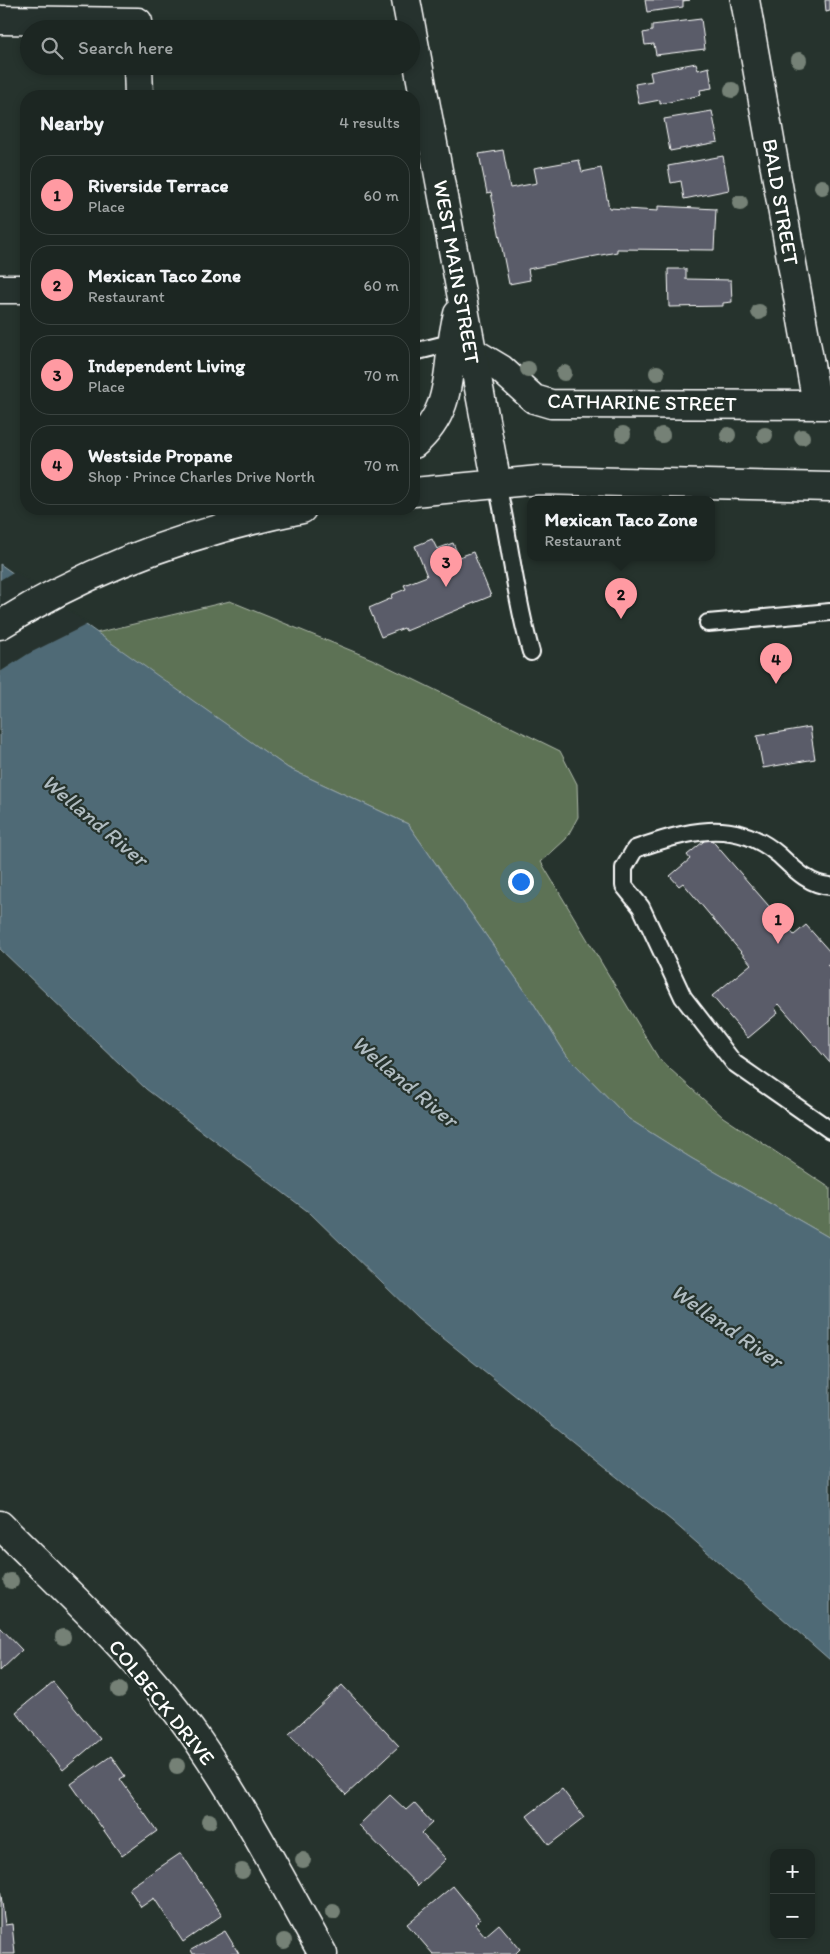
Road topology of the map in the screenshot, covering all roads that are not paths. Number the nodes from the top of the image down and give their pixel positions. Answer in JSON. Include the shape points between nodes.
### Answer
{"nodes":[{"id":1,"x":406,"y":0,"type":"edge"},
{"id":2,"x":745,"y":0,"type":"edge"},
{"id":3,"x":138,"y":17,"type":"edge"},
{"id":4,"x":0,"y":20,"type":"edge"},
{"id":5,"x":410,"y":20,"type":"edge"},
{"id":6,"x":138,"y":75,"type":"edge"},
{"id":7,"x":420,"y":75,"type":"edge"},
{"id":8,"x":138,"y":90,"type":"edge"},
{"id":9,"x":0,"y":289,"type":"edge"},
{"id":10,"x":20,"y":289,"type":"edge"},
{"id":11,"x":464,"y":344,"type":"junction"},
{"id":12,"x":420,"y":351,"type":"edge"},
{"id":13,"x":823,"y":404,"type":"edge"},
{"id":14,"x":420,"y":438,"type":"edge"},
{"id":15,"x":497,"y":484,"type":"junction"},
{"id":16,"x":830,"y":487,"type":"edge"},
{"id":17,"x":420,"y":491,"type":"edge"},
{"id":18,"x":276,"y":515,"type":"edge"},
{"id":19,"x":830,"y":612,"type":"edge"},
{"id":20,"x":708,"y":623,"type":"dead end"},
{"id":21,"x":0,"y":625,"type":"edge"},
{"id":22,"x":531,"y":652,"type":"dead end"},
{"id":23,"x":830,"y":886,"type":"edge"},
{"id":24,"x":830,"y":1130,"type":"edge"},
{"id":25,"x":0,"y":1525,"type":"edge"},
{"id":26,"x":323,"y":1954,"type":"edge"}],
"edges":[{"from":1,"to":5,"type":"street","name":"WEST MAIN STREET"},
{"from":2,"to":13,"type":"street","name":"BALD STREET"},
{"from":3,"to":4,"type":"street"},
{"from":6,"to":8,"type":"street"},
{"from":7,"to":11,"type":"street","name":"WEST MAIN STREET","via":[[462,300]]},
{"from":9,"to":10,"type":"street"},
{"from":11,"to":12,"type":"lane"},
{"from":11,"to":13,"type":"street","name":"CATHARINE STREET","via":[[501,369],[527,394],[542,402]]},
{"from":11,"to":14,"type":"street","via":[[445,400],[432,426]]},
{"from":11,"to":15,"type":"street","name":"WEST MAIN STREET"},
{"from":15,"to":16,"type":"street","via":[[539,480]]},
{"from":15,"to":17,"type":"street"},
{"from":15,"to":22,"type":"lane","via":[[508,527],[521,620]]},
{"from":18,"to":21,"type":"street","via":[[195,534],[90,577]]},
{"from":19,"to":20,"type":"lane"},
{"from":23,"to":24,"type":"lane","via":[[823,886],[796,872],[757,838],[726,830],[676,835],[634,849],[624,868],[624,886],[641,907],[683,997],[734,1063]]},
{"from":25,"to":26,"type":"street","name":"COLBECK DRIVE","via":[[111,1638],[199,1741]]}]}
